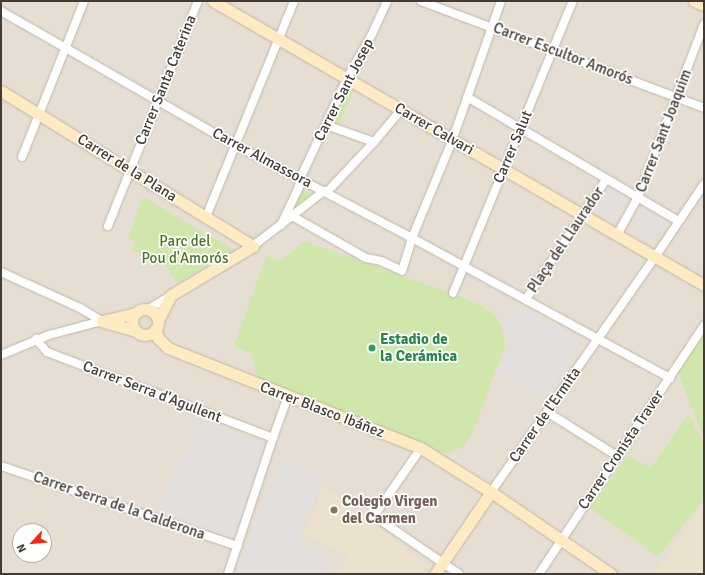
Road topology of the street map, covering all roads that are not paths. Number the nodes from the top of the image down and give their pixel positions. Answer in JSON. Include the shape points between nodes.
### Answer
{"nodes":[{"id":1,"x":84,"y":1,"type":"edge"},
{"id":2,"x":198,"y":1,"type":"edge"},
{"id":3,"x":213,"y":1,"type":"edge"},
{"id":4,"x":294,"y":1,"type":"edge"},
{"id":5,"x":387,"y":1,"type":"edge"},
{"id":6,"x":421,"y":1,"type":"edge"},
{"id":7,"x":501,"y":1,"type":"edge"},
{"id":8,"x":573,"y":1,"type":"edge"},
{"id":9,"x":694,"y":1,"type":"edge"},
{"id":10,"x":704,"y":4,"type":"edge"},
{"id":11,"x":1,"y":11,"type":"edge"},
{"id":12,"x":704,"y":24,"type":"edge"},
{"id":13,"x":491,"y":27,"type":"junction"},
{"id":14,"x":278,"y":39,"type":"junction"},
{"id":15,"x":65,"y":49,"type":"junction"},
{"id":16,"x":553,"y":50,"type":"junction"},
{"id":17,"x":347,"y":78,"type":"junction"},
{"id":18,"x":1,"y":90,"type":"edge"},
{"id":19,"x":467,"y":97,"type":"junction"},
{"id":20,"x":677,"y":98,"type":"junction"},
{"id":21,"x":158,"y":100,"type":"junction"},
{"id":22,"x":704,"y":108,"type":"edge"},
{"id":23,"x":401,"y":110,"type":"junction"},
{"id":24,"x":39,"y":114,"type":"junction"},
{"id":25,"x":326,"y":125,"type":"junction"},
{"id":26,"x":522,"y":129,"type":"junction"},
{"id":27,"x":452,"y":141,"type":"junction"},
{"id":28,"x":374,"y":142,"type":"junction"},
{"id":29,"x":235,"y":145,"type":"junction"},
{"id":30,"x":22,"y":157,"type":"dead end"},
{"id":31,"x":503,"y":169,"type":"junction"},
{"id":32,"x":130,"y":170,"type":"junction"},
{"id":33,"x":300,"y":179,"type":"junction"},
{"id":34,"x":606,"y":180,"type":"junction"},
{"id":35,"x":704,"y":184,"type":"edge"},
{"id":36,"x":326,"y":192,"type":"junction"},
{"id":37,"x":638,"y":197,"type":"junction"},
{"id":38,"x":582,"y":215,"type":"junction"},
{"id":39,"x":292,"y":216,"type":"junction"},
{"id":40,"x":206,"y":217,"type":"junction"},
{"id":41,"x":678,"y":221,"type":"junction"},
{"id":42,"x":281,"y":225,"type":"junction"},
{"id":43,"x":108,"y":226,"type":"dead end"},
{"id":44,"x":617,"y":235,"type":"junction"},
{"id":45,"x":412,"y":238,"type":"junction"},
{"id":46,"x":253,"y":246,"type":"junction"},
{"id":47,"x":655,"y":257,"type":"junction"},
{"id":48,"x":464,"y":266,"type":"junction"},
{"id":49,"x":1,"y":272,"type":"edge"},
{"id":50,"x":704,"y":285,"type":"edge"},
{"id":51,"x":453,"y":293,"type":"dead end"},
{"id":52,"x":171,"y":295,"type":"junction"},
{"id":53,"x":526,"y":299,"type":"junction"},
{"id":54,"x":141,"y":311,"type":"junction"},
{"id":55,"x":102,"y":321,"type":"junction"},
{"id":56,"x":157,"y":325,"type":"junction"},
{"id":57,"x":704,"y":326,"type":"edge"},
{"id":58,"x":136,"y":330,"type":"junction"},
{"id":59,"x":36,"y":339,"type":"junction"},
{"id":60,"x":598,"y":339,"type":"junction"},
{"id":61,"x":1,"y":355,"type":"edge"},
{"id":62,"x":670,"y":378,"type":"junction"},
{"id":63,"x":288,"y":396,"type":"junction"},
{"id":64,"x":547,"y":412,"type":"junction"},
{"id":65,"x":273,"y":438,"type":"junction"},
{"id":66,"x":421,"y":448,"type":"junction"},
{"id":67,"x":617,"y":456,"type":"junction"},
{"id":68,"x":1,"y":466,"type":"edge"},
{"id":69,"x":491,"y":492,"type":"junction"},
{"id":70,"x":561,"y":540,"type":"junction"},
{"id":71,"x":238,"y":546,"type":"junction"},
{"id":72,"x":443,"y":563,"type":"junction"},
{"id":73,"x":228,"y":574,"type":"edge"},
{"id":74,"x":435,"y":574,"type":"edge"},
{"id":75,"x":459,"y":574,"type":"edge"},
{"id":76,"x":539,"y":574,"type":"edge"},
{"id":77,"x":611,"y":574,"type":"edge"}],
"edges":[{"from":1,"to":15,"type":"street"},
{"from":2,"to":21,"type":"street","name":"Carrer Santa Caterina"},
{"from":3,"to":14,"type":"main road","name":"Carrer Calvari"},
{"from":4,"to":14,"type":"street"},
{"from":5,"to":17,"type":"street","name":"Carrer Sant Josep"},
{"from":6,"to":13,"type":"street","name":"Carrer Escultor Amorós"},
{"from":7,"to":13,"type":"street"},
{"from":8,"to":16,"type":"street","name":"Carrer Salut"},
{"from":9,"to":10,"type":"main road"},
{"from":11,"to":15,"type":"street","name":"Carrer Almassora"},
{"from":12,"to":20,"type":"street","name":"Carrer Sant Joaquim"},
{"from":13,"to":16,"type":"street","name":"Carrer Escultor Amorós"},
{"from":13,"to":19,"type":"street"},
{"from":14,"to":17,"type":"main road","name":"Carrer Calvari"},
{"from":14,"to":29,"type":"street"},
{"from":15,"to":21,"type":"street","name":"Carrer Almassora"},
{"from":15,"to":24,"type":"street"},
{"from":16,"to":20,"type":"street","name":"Carrer Escultor Amorós"},
{"from":16,"to":26,"type":"street","name":"Carrer Salut"},
{"from":17,"to":23,"type":"main road","name":"Carrer Calvari"},
{"from":17,"to":25,"type":"street","name":"Carrer Sant Josep"},
{"from":18,"to":24,"type":"main road","name":"Carrer de la Plana"},
{"from":19,"to":26,"type":"street"},
{"from":19,"to":27,"type":"street"},
{"from":20,"to":22,"type":"street","name":"Carrer Escultor Amorós"},
{"from":20,"to":37,"type":"street","name":"Carrer Sant Joaquim"},
{"from":21,"to":29,"type":"street","name":"Carrer Almassora"},
{"from":21,"to":32,"type":"street","name":"Carrer Santa Caterina"},
{"from":23,"to":27,"type":"main road","name":"Carrer Calvari"},
{"from":23,"to":28,"type":"street"},
{"from":24,"to":30,"type":"street"},
{"from":24,"to":32,"type":"main road","name":"Carrer de la Plana"},
{"from":25,"to":28,"type":"street"},
{"from":25,"to":33,"type":"street","name":"Carrer Sant Josep"},
{"from":26,"to":31,"type":"street","name":"Carrer Salut"},
{"from":26,"to":34,"type":"street"},
{"from":27,"to":31,"type":"main road","name":"Carrer Calvari"},
{"from":27,"to":45,"type":"street"},
{"from":28,"to":36,"type":"street"},
{"from":29,"to":33,"type":"street","name":"Carrer Almassora"},
{"from":29,"to":40,"type":"street"},
{"from":31,"to":38,"type":"main road","name":"Carrer Calvari"},
{"from":31,"to":48,"type":"street","name":"Carrer Salut"},
{"from":32,"to":40,"type":"main road","name":"Carrer de la Plana"},
{"from":32,"to":43,"type":"street","name":"Carrer Santa Caterina"},
{"from":33,"to":36,"type":"street","name":"Carrer Almassora"},
{"from":33,"to":42,"type":"street","name":"Carrer Sant Josep","via":[[299,187]]},
{"from":34,"to":37,"type":"street","name":"Plaça del Llaurador"},
{"from":34,"to":38,"type":"street","name":"Plaça del Llaurador"},
{"from":35,"to":41,"type":"street","name":"Carrer de l'Ermita"},
{"from":36,"to":39,"type":"street"},
{"from":36,"to":45,"type":"street","name":"Carrer Almassora"},
{"from":37,"to":41,"type":"street","name":"Plaça del Llaurador"},
{"from":37,"to":44,"type":"street","name":"Carrer Sant Joaquim"},
{"from":38,"to":44,"type":"main road","name":"Carrer Calvari"},
{"from":38,"to":53,"type":"street","name":"Plaça del Llaurador"},
{"from":39,"to":42,"type":"street"},
{"from":39,"to":45,"type":"street","via":[[366,258],[381,261],[402,271]]},
{"from":40,"to":46,"type":"main road","name":"Carrer de la Plana"},
{"from":41,"to":47,"type":"street","name":"Carrer de l'Ermita"},
{"from":42,"to":46,"type":"street"},
{"from":44,"to":47,"type":"main road","name":"Carrer Calvari"},
{"from":45,"to":48,"type":"street","name":"Carrer Almassora"},
{"from":46,"to":52,"type":"main road"},
{"from":47,"to":50,"type":"main road","name":"Carrer Calvari"},
{"from":47,"to":60,"type":"street","name":"Carrer de l'Ermita"},
{"from":48,"to":51,"type":"street","name":"Carrer Salut"},
{"from":48,"to":53,"type":"street","name":"Carrer Almassora"},
{"from":49,"to":55,"type":"street","via":[[80,308]]},
{"from":52,"to":54,"type":"street"},
{"from":52,"to":56,"type":"main road"},
{"from":53,"to":60,"type":"street","name":"Plaça del Llaurador"},
{"from":54,"to":55,"type":"main road"},
{"from":54,"to":56,"type":"main road","via":[[154,313]]},
{"from":54,"to":58,"type":"main road","via":[[133,324]]},
{"from":55,"to":58,"type":"main road"},
{"from":55,"to":59,"type":"street"},
{"from":56,"to":58,"type":"main road","via":[[146,335]]},
{"from":56,"to":63,"type":"main road","name":"Carrer Blasco Ibáñez","via":[[158,338],[168,348]]},
{"from":57,"to":62,"type":"street","name":"Carrer Cronista Traver"},
{"from":59,"to":61,"type":"street"},
{"from":59,"to":65,"type":"street","name":"Carrer Serra d'Agullent","via":[[47,352]]},
{"from":60,"to":62,"type":"street","name":"Plaça del Llaurador"},
{"from":60,"to":64,"type":"street","name":"Carrer de l'Ermita"},
{"from":62,"to":67,"type":"street","name":"Carrer Cronista Traver"},
{"from":63,"to":65,"type":"street"},
{"from":63,"to":66,"type":"main road","name":"Carrer Blasco Ibáñez"},
{"from":64,"to":67,"type":"street"},
{"from":64,"to":69,"type":"street","name":"Carrer de l'Ermita"},
{"from":65,"to":71,"type":"street"},
{"from":66,"to":69,"type":"main road","name":"Carrer Blasco Ibáñez"},
{"from":66,"to":72,"type":"street","via":[[374,516]]},
{"from":67,"to":70,"type":"street","name":"Carrer Cronista Traver"},
{"from":68,"to":71,"type":"street","name":"Carrer Serra de la Calderona"},
{"from":69,"to":70,"type":"main road","name":"Carrer Blasco Ibáñez"},
{"from":69,"to":72,"type":"main road","name":"Carrer de l'Ermita"},
{"from":70,"to":76,"type":"street","name":"Carrer Cronista Traver"},
{"from":70,"to":77,"type":"main road","name":"Carrer Blasco Ibáñez"},
{"from":71,"to":73,"type":"street"},
{"from":72,"to":74,"type":"main road","name":"Carrer de l'Ermita"},
{"from":72,"to":75,"type":"street"}]}
